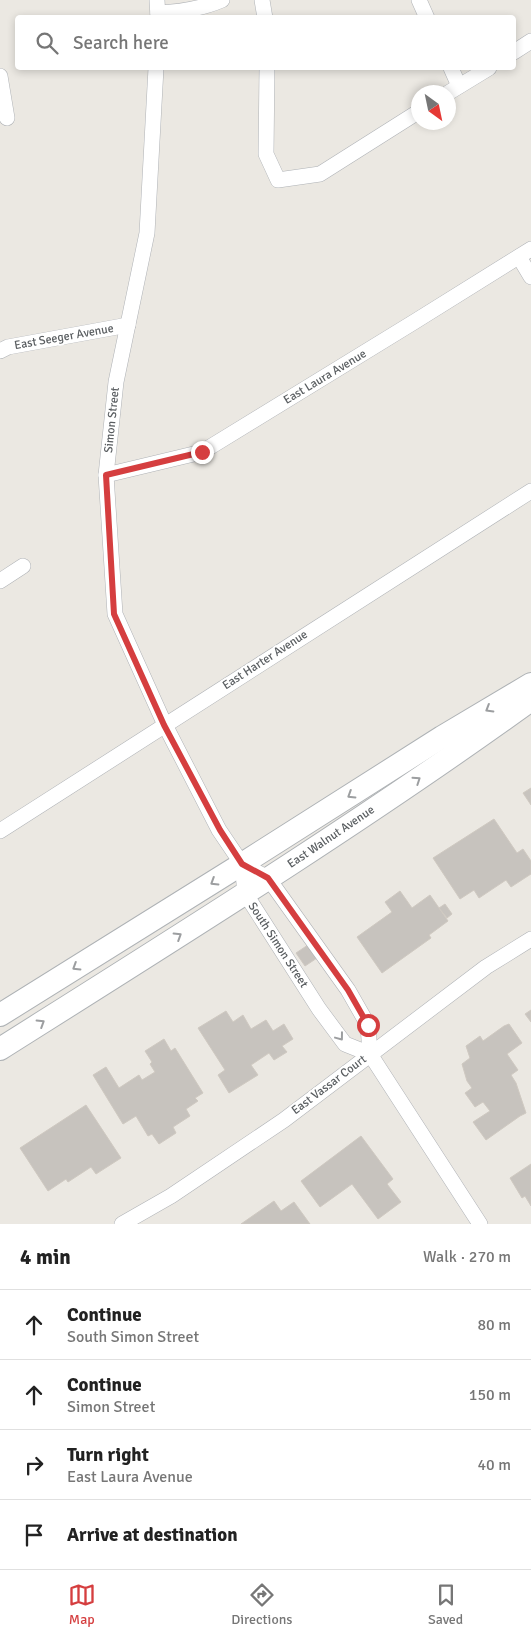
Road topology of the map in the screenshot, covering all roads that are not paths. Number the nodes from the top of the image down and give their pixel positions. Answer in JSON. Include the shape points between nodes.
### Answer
{"nodes":[{"id":1,"x":222,"y":0,"type":"edge"},
{"id":2,"x":262,"y":0,"type":"edge"},
{"id":3,"x":419,"y":0,"type":"edge"},
{"id":4,"x":158,"y":10,"type":"edge"},
{"id":5,"x":264,"y":15,"type":"edge"},
{"id":6,"x":426,"y":15,"type":"edge"},
{"id":7,"x":531,"y":41,"type":"edge"},
{"id":8,"x":516,"y":51,"type":"edge"},
{"id":9,"x":156,"y":70,"type":"edge"},
{"id":10,"x":267,"y":70,"type":"edge"},
{"id":11,"x":450,"y":70,"type":"edge"},
{"id":12,"x":486,"y":70,"type":"edge"},
{"id":13,"x":0,"y":76,"type":"edge"},
{"id":14,"x":453,"y":85,"type":"edge"},
{"id":15,"x":456,"y":89,"type":"edge"},
{"id":16,"x":411,"y":116,"type":"edge"},
{"id":17,"x":7,"y":118,"type":"dead end"},
{"id":18,"x":525,"y":253,"type":"edge"},
{"id":19,"x":531,"y":276,"type":"edge"},
{"id":20,"x":128,"y":325,"type":"junction"},
{"id":21,"x":0,"y":351,"type":"edge"},
{"id":22,"x":106,"y":475,"type":"junction"},
{"id":23,"x":531,"y":491,"type":"edge"},
{"id":24,"x":23,"y":566,"type":"dead end"},
{"id":25,"x":0,"y":581,"type":"edge"},
{"id":26,"x":531,"y":684,"type":"edge"},
{"id":27,"x":531,"y":700,"type":"edge"},
{"id":28,"x":164,"y":725,"type":"junction"},
{"id":29,"x":0,"y":831,"type":"edge"},
{"id":30,"x":242,"y":864,"type":"junction"},
{"id":31,"x":268,"y":878,"type":"junction"},
{"id":32,"x":245,"y":894,"type":"junction"},
{"id":33,"x":531,"y":939,"type":"edge"},
{"id":34,"x":0,"y":1015,"type":"edge"},
{"id":35,"x":0,"y":1049,"type":"edge"},
{"id":36,"x":370,"y":1054,"type":"junction"},
{"id":37,"x":122,"y":1224,"type":"edge"},
{"id":38,"x":480,"y":1224,"type":"edge"}],
"edges":[{"from":1,"to":4,"type":"street","via":[[177,12]]},
{"from":2,"to":5,"type":"street"},
{"from":3,"to":6,"type":"street"},
{"from":7,"to":8,"type":"street"},
{"from":9,"to":20,"type":"street","name":"Simon Street","via":[[147,233]]},
{"from":10,"to":16,"type":"street","via":[[266,154],[278,180],[320,174]]},
{"from":11,"to":14,"type":"street"},
{"from":12,"to":15,"type":"street"},
{"from":13,"to":17,"type":"street"},
{"from":18,"to":19,"type":"street"},
{"from":18,"to":22,"type":"street","name":"East Laura Avenue","via":[[202,452]]},
{"from":20,"to":21,"type":"street","name":"East Seeger Avenue"},
{"from":20,"to":22,"type":"street","name":"Simon Street","via":[[116,382]]},
{"from":22,"to":28,"type":"street","name":"Simon Street","via":[[114,614]]},
{"from":23,"to":28,"type":"street","name":"East Harter Avenue"},
{"from":24,"to":25,"type":"street"},
{"from":26,"to":30,"type":"main road","name":"East Walnut Avenue","one_way":true},
{"from":31,"to":27,"type":"main road","name":"East Walnut Avenue","one_way":true},
{"from":28,"to":29,"type":"street","name":"East Harter Avenue"},
{"from":28,"to":30,"type":"street","name":"Simon Street","via":[[220,830]]},
{"from":30,"to":31,"type":"street"},
{"from":30,"to":32,"type":"street","name":"South Simon Street"},
{"from":30,"to":34,"type":"main road","name":"East Walnut Avenue","one_way":true},
{"from":31,"to":32,"type":"main road","name":"East Walnut Avenue"},
{"from":31,"to":36,"type":"street","via":[[348,990],[368,1025]]},
{"from":35,"to":32,"type":"main road","name":"East Walnut Avenue","one_way":true},
{"from":32,"to":36,"type":"street","name":"South Simon Street","one_way":true,"via":[[345,1044]]},
{"from":33,"to":36,"type":"street","name":"East Vassar Court","via":[[486,967]]},
{"from":36,"to":37,"type":"street","name":"East Vassar Court","via":[[284,1120],[171,1196]]},
{"from":36,"to":38,"type":"street"}]}
